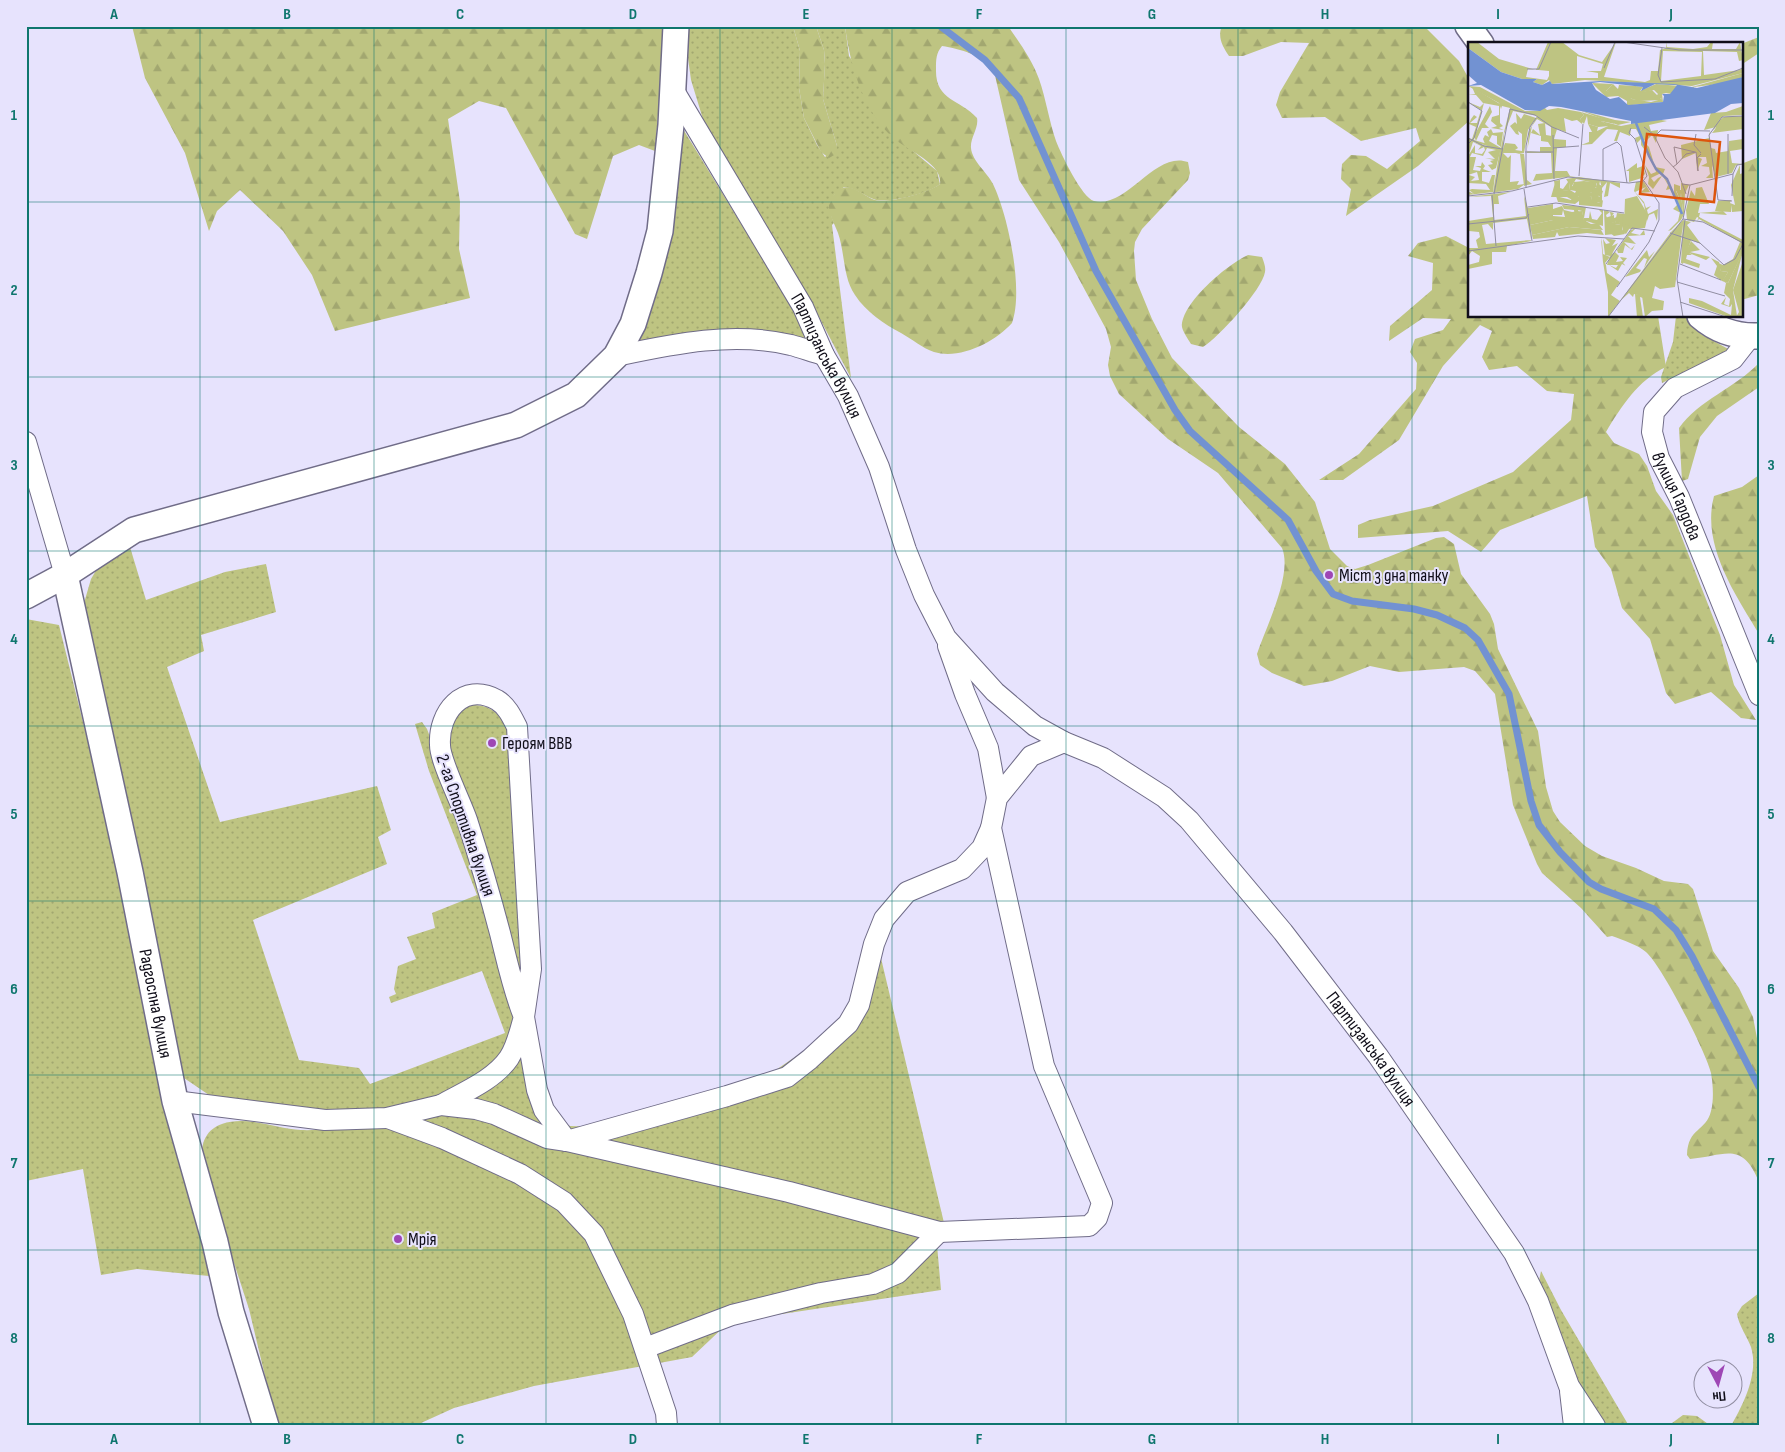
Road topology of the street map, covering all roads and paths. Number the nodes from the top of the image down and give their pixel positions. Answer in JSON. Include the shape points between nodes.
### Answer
{"nodes":[{"id":1,"x":676,"y":26,"type":"edge"},
{"id":2,"x":1468,"y":26,"type":"edge"},
{"id":3,"x":1480,"y":42,"type":"edge"},
{"id":4,"x":673,"y":89,"type":"junction"},
{"id":5,"x":1703,"y":318,"type":"edge"},
{"id":6,"x":1755,"y":336,"type":"edge"},
{"id":7,"x":616,"y":356,"type":"junction"},
{"id":8,"x":824,"y":356,"type":"junction"},
{"id":9,"x":26,"y":442,"type":"edge"},
{"id":10,"x":65,"y":576,"type":"junction"},
{"id":11,"x":26,"y":596,"type":"edge"},
{"id":12,"x":946,"y":638,"type":"junction"},
{"id":13,"x":1759,"y":695,"type":"edge"},
{"id":14,"x":1064,"y":742,"type":"junction"},
{"id":15,"x":997,"y":798,"type":"junction"},
{"id":16,"x":991,"y":828,"type":"junction"},
{"id":17,"x":524,"y":1017,"type":"junction"},
{"id":18,"x":175,"y":1101,"type":"junction"},
{"id":19,"x":441,"y":1106,"type":"junction"},
{"id":20,"x":387,"y":1118,"type":"junction"},
{"id":21,"x":567,"y":1141,"type":"junction"},
{"id":22,"x":938,"y":1232,"type":"junction"},
{"id":23,"x":645,"y":1348,"type":"junction"},
{"id":24,"x":1569,"y":1386,"type":"junction"},
{"id":25,"x":266,"y":1426,"type":"edge"},
{"id":26,"x":666,"y":1426,"type":"edge"},
{"id":27,"x":1574,"y":1426,"type":"edge"},
{"id":28,"x":1595,"y":1426,"type":"edge"}],
"edges":[{"from":1,"to":4,"type":"street"},
{"from":2,"to":3,"type":"street"},
{"from":4,"to":7,"type":"street","via":[[660,231],[633,324]]},
{"from":4,"to":8,"type":"street","name":"Партизанська вулиця","via":[[803,307]]},
{"from":5,"to":6,"type":"street","via":[[1725,331]]},
{"from":6,"to":13,"type":"street","name":"вулиця Гардова","via":[[1733,359],[1675,388],[1654,412],[1652,432],[1659,458],[1679,497]]},
{"from":7,"to":8,"type":"street","via":[[710,339],[755,339],[791,345]]},
{"from":7,"to":10,"type":"street","via":[[576,395],[516,425],[134,530]]},
{"from":8,"to":12,"type":"street","name":"Партизанська вулиця","via":[[848,396],[880,466],[906,550]]},
{"from":9,"to":10,"type":"street"},
{"from":10,"to":11,"type":"street"},
{"from":10,"to":18,"type":"street","name":"Радгоспна вулиця","via":[[130,872]]},
{"from":12,"to":14,"type":"street","name":"Партизанська вулиця","via":[[995,692],[1035,726]]},
{"from":12,"to":15,"type":"street","name":"Партизанська вулиця","via":[[988,748]]},
{"from":14,"to":15,"type":"street","name":"Партизанська вулиця","via":[[1031,756]]},
{"from":14,"to":24,"type":"street","name":"Партизанська вулиця","via":[[1103,758],[1164,797],[1189,820],[1283,932],[1378,1056],[1514,1254],[1538,1301]]},
{"from":15,"to":16,"type":"street","name":"Партизанська вулиця"},
{"from":16,"to":21,"type":"street","via":[[982,848],[962,869],[906,892],[884,919],[874,944],[859,1005],[848,1024],[787,1077]]},
{"from":16,"to":22,"type":"street","name":"Партизанська вулиця","via":[[1044,1066],[1102,1203],[1097,1218],[1089,1226]]},
{"from":17,"to":17,"type":"street","name":"2-га Спортивна вулиця","via":[[516,998],[488,887],[440,748],[445,715],[458,701],[472,695],[498,700],[510,712],[517,727],[532,969]]},
{"from":17,"to":19,"type":"street","name":"2-га Спортивна вулиця","via":[[504,1063],[488,1079]]},
{"from":17,"to":21,"type":"street","via":[[537,1090],[554,1126]]},
{"from":18,"to":20,"type":"street","via":[[325,1120]]},
{"from":18,"to":25,"type":"street","name":"Радгоспна вулиця","via":[[231,1312]]},
{"from":19,"to":20,"type":"street"},
{"from":19,"to":21,"type":"street","via":[[476,1109],[547,1138]]},
{"from":20,"to":23,"type":"street","via":[[442,1138],[520,1174],[564,1202],[594,1234],[634,1314]]},
{"from":21,"to":22,"type":"street","via":[[789,1192]]},
{"from":22,"to":23,"type":"street","via":[[898,1273],[873,1284],[732,1315]]},
{"from":23,"to":26,"type":"street","via":[[666,1413]]},
{"from":24,"to":27,"type":"street"},
{"from":24,"to":28,"type":"street","name":"Партизанська вулиця"}]}
